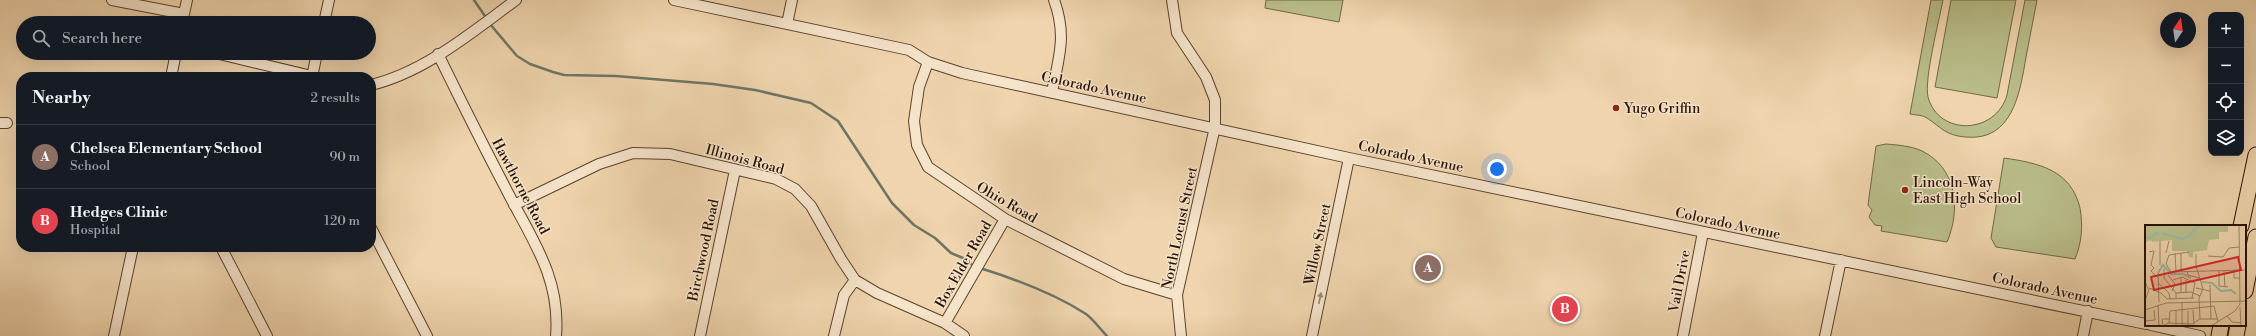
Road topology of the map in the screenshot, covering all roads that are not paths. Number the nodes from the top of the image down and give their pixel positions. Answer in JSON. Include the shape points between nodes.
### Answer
{"nodes":[{"id":1,"x":112,"y":0,"type":"edge"},
{"id":2,"x":186,"y":0,"type":"edge"},
{"id":3,"x":329,"y":0,"type":"edge"},
{"id":4,"x":516,"y":0,"type":"edge"},
{"id":5,"x":674,"y":0,"type":"edge"},
{"id":6,"x":792,"y":0,"type":"edge"},
{"id":7,"x":1054,"y":0,"type":"edge"},
{"id":8,"x":1172,"y":0,"type":"edge"},
{"id":9,"x":139,"y":3,"type":"edge"},
{"id":10,"x":175,"y":16,"type":"edge"},
{"id":11,"x":183,"y":16,"type":"edge"},
{"id":12,"x":326,"y":16,"type":"edge"},
{"id":13,"x":787,"y":24,"type":"junction"},
{"id":14,"x":438,"y":54,"type":"junction"},
{"id":15,"x":175,"y":60,"type":"edge"},
{"id":16,"x":244,"y":60,"type":"edge"},
{"id":17,"x":316,"y":60,"type":"edge"},
{"id":18,"x":928,"y":62,"type":"junction"},
{"id":19,"x":172,"y":72,"type":"edge"},
{"id":20,"x":293,"y":72,"type":"edge"},
{"id":21,"x":315,"y":72,"type":"edge"},
{"id":22,"x":376,"y":84,"type":"edge"},
{"id":23,"x":1052,"y":92,"type":"junction"},
{"id":24,"x":1215,"y":127,"type":"junction"},
{"id":25,"x":2256,"y":155,"type":"edge"},
{"id":26,"x":1349,"y":158,"type":"junction"},
{"id":27,"x":735,"y":170,"type":"junction"},
{"id":28,"x":514,"y":205,"type":"junction"},
{"id":29,"x":1005,"y":219,"type":"junction"},
{"id":30,"x":2241,"y":225,"type":"edge"},
{"id":31,"x":1703,"y":232,"type":"junction"},
{"id":32,"x":376,"y":238,"type":"edge"},
{"id":33,"x":2256,"y":238,"type":"edge"},
{"id":34,"x":132,"y":252,"type":"edge"},
{"id":35,"x":224,"y":252,"type":"edge"},
{"id":36,"x":1841,"y":260,"type":"junction"},
{"id":37,"x":855,"y":280,"type":"junction"},
{"id":38,"x":2246,"y":286,"type":"edge"},
{"id":39,"x":1177,"y":295,"type":"junction"},
{"id":40,"x":2088,"y":311,"type":"junction"},
{"id":41,"x":945,"y":323,"type":"junction"},
{"id":42,"x":2145,"y":324,"type":"edge"},
{"id":43,"x":2155,"y":326,"type":"edge"},
{"id":44,"x":2221,"y":326,"type":"edge"},
{"id":45,"x":2238,"y":326,"type":"edge"},
{"id":46,"x":114,"y":336,"type":"edge"},
{"id":47,"x":267,"y":336,"type":"edge"},
{"id":48,"x":427,"y":336,"type":"edge"},
{"id":49,"x":556,"y":336,"type":"edge"},
{"id":50,"x":700,"y":336,"type":"edge"},
{"id":51,"x":834,"y":336,"type":"edge"},
{"id":52,"x":964,"y":336,"type":"edge"},
{"id":53,"x":1181,"y":336,"type":"edge"},
{"id":54,"x":1312,"y":336,"type":"edge"},
{"id":55,"x":1683,"y":336,"type":"edge"},
{"id":56,"x":1825,"y":336,"type":"edge"},
{"id":57,"x":2083,"y":336,"type":"edge"},
{"id":58,"x":2200,"y":336,"type":"edge"},
{"id":59,"x":2219,"y":336,"type":"edge"},
{"id":60,"x":2236,"y":336,"type":"edge"}],
"edges":[{"from":1,"to":9,"type":"street"},
{"from":2,"to":11,"type":"street"},
{"from":3,"to":12,"type":"street"},
{"from":4,"to":14,"type":"street"},
{"from":5,"to":13,"type":"street","name":"Colorado Avenue"},
{"from":6,"to":13,"type":"street"},
{"from":7,"to":23,"type":"street","via":[[1059,14],[1062,38]]},
{"from":8,"to":24,"type":"street","name":"North Locust Street","via":[[1177,33],[1206,77],[1215,100]]},
{"from":9,"to":10,"type":"street"},
{"from":13,"to":18,"type":"street","name":"Colorado Avenue","via":[[909,50]]},
{"from":14,"to":22,"type":"street","via":[[390,80]]},
{"from":14,"to":28,"type":"street","name":"Hawthorne Road"},
{"from":15,"to":19,"type":"street"},
{"from":16,"to":20,"type":"street"},
{"from":17,"to":21,"type":"street"},
{"from":18,"to":23,"type":"street","name":"Colorado Avenue","via":[[962,73]]},
{"from":18,"to":29,"type":"street","name":"Ohio Road","via":[[919,87],[914,121],[917,145],[928,167]]},
{"from":23,"to":24,"type":"street","name":"Colorado Avenue"},
{"from":24,"to":26,"type":"street","name":"Colorado Avenue"},
{"from":24,"to":39,"type":"street","name":"North Locust Street"},
{"from":25,"to":30,"type":"main road"},
{"from":26,"to":31,"type":"street","name":"Colorado Avenue"},
{"from":54,"to":26,"type":"street","name":"Willow Street","one_way":true},
{"from":27,"to":28,"type":"street","name":"Illinois Road","via":[[670,154],[633,153],[599,164]]},
{"from":27,"to":37,"type":"street","name":"Illinois Road","via":[[776,179],[796,188],[811,206],[840,259]]},
{"from":27,"to":50,"type":"street","name":"Birchwood Road"},
{"from":28,"to":49,"type":"street","name":"Hawthorne Road","via":[[545,261],[553,288]]},
{"from":29,"to":39,"type":"street","name":"Ohio Road","via":[[1124,279]]},
{"from":29,"to":41,"type":"street","name":"Box Elder Road"},
{"from":31,"to":36,"type":"street","name":"Colorado Avenue"},
{"from":31,"to":55,"type":"street","name":"Vail Drive"},
{"from":32,"to":48,"type":"street"},
{"from":33,"to":38,"type":"main road"},
{"from":34,"to":46,"type":"street"},
{"from":35,"to":47,"type":"street"},
{"from":36,"to":40,"type":"street","name":"Colorado Avenue"},
{"from":36,"to":56,"type":"street"},
{"from":37,"to":41,"type":"street","name":"Illinois Road"},
{"from":37,"to":51,"type":"street","via":[[844,295]]},
{"from":39,"to":53,"type":"street","name":"North Locust Street"},
{"from":40,"to":42,"type":"street","name":"Colorado Avenue"},
{"from":40,"to":57,"type":"street"},
{"from":41,"to":52,"type":"street","name":"Illinois Road"},
{"from":43,"to":58,"type":"street"},
{"from":44,"to":59,"type":"main road"},
{"from":45,"to":60,"type":"main road"}]}
